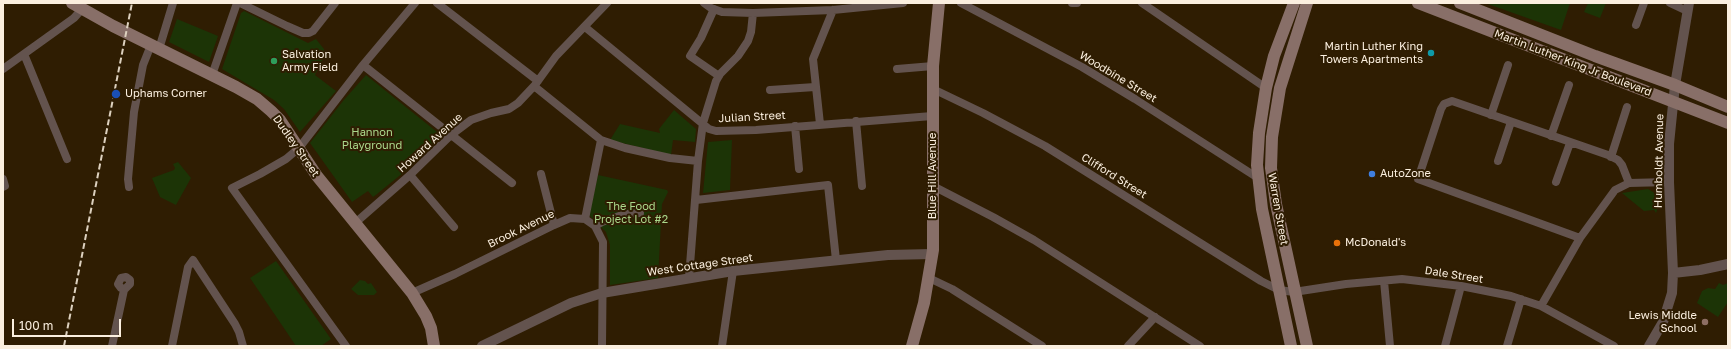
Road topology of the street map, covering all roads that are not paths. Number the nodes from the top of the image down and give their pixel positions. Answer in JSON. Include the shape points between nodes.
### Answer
{"nodes":[{"id":1,"x":173,"y":3,"type":"edge"},
{"id":2,"x":237,"y":3,"type":"edge"},
{"id":3,"x":240,"y":3,"type":"edge"},
{"id":4,"x":335,"y":3,"type":"edge"},
{"id":5,"x":415,"y":3,"type":"edge"},
{"id":6,"x":437,"y":3,"type":"edge"},
{"id":7,"x":607,"y":3,"type":"edge"},
{"id":8,"x":704,"y":3,"type":"edge"},
{"id":9,"x":780,"y":3,"type":"edge"},
{"id":10,"x":903,"y":3,"type":"edge"},
{"id":11,"x":939,"y":3,"type":"edge"},
{"id":12,"x":961,"y":3,"type":"edge"},
{"id":13,"x":1072,"y":3,"type":"edge"},
{"id":14,"x":1077,"y":3,"type":"edge"},
{"id":15,"x":1142,"y":3,"type":"edge"},
{"id":16,"x":1294,"y":3,"type":"edge"},
{"id":17,"x":1307,"y":3,"type":"edge"},
{"id":18,"x":1418,"y":3,"type":"edge"},
{"id":19,"x":1460,"y":3,"type":"edge"},
{"id":20,"x":1644,"y":3,"type":"edge"},
{"id":21,"x":1670,"y":3,"type":"edge"},
{"id":22,"x":869,"y":5,"type":"edge"},
{"id":23,"x":77,"y":6,"type":"edge"},
{"id":24,"x":1688,"y":7,"type":"edge"},
{"id":25,"x":714,"y":9,"type":"junction"},
{"id":26,"x":833,"y":10,"type":"junction"},
{"id":27,"x":777,"y":12,"type":"junction"},
{"id":28,"x":753,"y":13,"type":"junction"},
{"id":29,"x":1636,"y":25,"type":"dead end"},
{"id":30,"x":584,"y":27,"type":"junction"},
{"id":31,"x":155,"y":47,"type":"junction"},
{"id":32,"x":24,"y":54,"type":"junction"},
{"id":33,"x":362,"y":65,"type":"junction"},
{"id":34,"x":1508,"y":65,"type":"dead end"},
{"id":35,"x":933,"y":66,"type":"junction"},
{"id":36,"x":3,"y":69,"type":"edge"},
{"id":37,"x":897,"y":69,"type":"dead end"},
{"id":38,"x":212,"y":75,"type":"junction"},
{"id":39,"x":719,"y":76,"type":"junction"},
{"id":40,"x":536,"y":84,"type":"junction"},
{"id":41,"x":1569,"y":85,"type":"dead end"},
{"id":42,"x":1674,"y":85,"type":"junction"},
{"id":43,"x":815,"y":87,"type":"junction"},
{"id":44,"x":1266,"y":88,"type":"junction"},
{"id":45,"x":933,"y":89,"type":"junction"},
{"id":46,"x":770,"y":90,"type":"dead end"},
{"id":47,"x":1672,"y":101,"type":"junction"},
{"id":48,"x":1627,"y":107,"type":"dead end"},
{"id":49,"x":1728,"y":107,"type":"edge"},
{"id":50,"x":1491,"y":115,"type":"junction"},
{"id":51,"x":932,"y":116,"type":"junction"},
{"id":52,"x":856,"y":121,"type":"junction"},
{"id":53,"x":1511,"y":122,"type":"junction"},
{"id":54,"x":703,"y":123,"type":"junction"},
{"id":55,"x":1728,"y":123,"type":"edge"},
{"id":56,"x":820,"y":124,"type":"junction"},
{"id":57,"x":795,"y":126,"type":"junction"},
{"id":58,"x":451,"y":135,"type":"junction"},
{"id":59,"x":1551,"y":136,"type":"junction"},
{"id":60,"x":601,"y":140,"type":"junction"},
{"id":61,"x":1570,"y":143,"type":"junction"},
{"id":62,"x":298,"y":148,"type":"junction"},
{"id":63,"x":1611,"y":157,"type":"junction"},
{"id":64,"x":67,"y":160,"type":"dead end"},
{"id":65,"x":698,"y":161,"type":"junction"},
{"id":66,"x":1498,"y":161,"type":"dead end"},
{"id":67,"x":799,"y":169,"type":"dead end"},
{"id":68,"x":541,"y":174,"type":"dead end"},
{"id":69,"x":410,"y":175,"type":"junction"},
{"id":70,"x":1258,"y":178,"type":"junction"},
{"id":71,"x":3,"y":180,"type":"edge"},
{"id":72,"x":1556,"y":182,"type":"dead end"},
{"id":73,"x":1668,"y":182,"type":"junction"},
{"id":74,"x":512,"y":183,"type":"dead end"},
{"id":75,"x":1629,"y":183,"type":"junction"},
{"id":76,"x":862,"y":186,"type":"dead end"},
{"id":77,"x":933,"y":186,"type":"junction"},
{"id":78,"x":3,"y":187,"type":"edge"},
{"id":79,"x":129,"y":187,"type":"dead end"},
{"id":80,"x":696,"y":200,"type":"junction"},
{"id":81,"x":640,"y":213,"type":"dead end"},
{"id":82,"x":584,"y":219,"type":"junction"},
{"id":83,"x":354,"y":224,"type":"junction"},
{"id":84,"x":554,"y":225,"type":"junction"},
{"id":85,"x":454,"y":226,"type":"dead end"},
{"id":86,"x":595,"y":226,"type":"junction"},
{"id":87,"x":1580,"y":238,"type":"junction"},
{"id":88,"x":932,"y":254,"type":"junction"},
{"id":89,"x":836,"y":260,"type":"junction"},
{"id":90,"x":1728,"y":264,"type":"edge"},
{"id":91,"x":733,"y":271,"type":"junction"},
{"id":92,"x":1673,"y":273,"type":"junction"},
{"id":93,"x":689,"y":278,"type":"junction"},
{"id":94,"x":929,"y":278,"type":"junction"},
{"id":95,"x":1384,"y":281,"type":"junction"},
{"id":96,"x":1461,"y":286,"type":"junction"},
{"id":97,"x":124,"y":290,"type":"dead end"},
{"id":98,"x":1279,"y":290,"type":"junction"},
{"id":99,"x":1294,"y":292,"type":"junction"},
{"id":100,"x":412,"y":293,"type":"junction"},
{"id":101,"x":602,"y":293,"type":"junction"},
{"id":102,"x":1521,"y":299,"type":"junction"},
{"id":103,"x":1541,"y":306,"type":"junction"},
{"id":104,"x":1155,"y":317,"type":"junction"},
{"id":105,"x":112,"y":346,"type":"edge"},
{"id":106,"x":172,"y":346,"type":"edge"},
{"id":107,"x":243,"y":346,"type":"edge"},
{"id":108,"x":346,"y":346,"type":"edge"},
{"id":109,"x":434,"y":346,"type":"edge"},
{"id":110,"x":482,"y":346,"type":"edge"},
{"id":111,"x":602,"y":346,"type":"edge"},
{"id":112,"x":722,"y":346,"type":"edge"},
{"id":113,"x":912,"y":346,"type":"edge"},
{"id":114,"x":1042,"y":346,"type":"edge"},
{"id":115,"x":1128,"y":346,"type":"edge"},
{"id":116,"x":1200,"y":346,"type":"edge"},
{"id":117,"x":1291,"y":346,"type":"edge"},
{"id":118,"x":1307,"y":346,"type":"edge"},
{"id":119,"x":1390,"y":346,"type":"edge"},
{"id":120,"x":1445,"y":346,"type":"edge"},
{"id":121,"x":1507,"y":346,"type":"edge"},
{"id":122,"x":1614,"y":346,"type":"edge"},
{"id":123,"x":1649,"y":346,"type":"edge"}],
"edges":[{"from":1,"to":31,"type":"street"},
{"from":2,"to":38,"type":"street"},
{"from":3,"to":4,"type":"street","via":[[303,33],[313,31]]},
{"from":5,"to":33,"type":"street"},
{"from":6,"to":40,"type":"street"},
{"from":7,"to":30,"type":"street","name":"Howard Avenue"},
{"from":8,"to":25,"type":"street"},
{"from":9,"to":27,"type":"street"},
{"from":10,"to":22,"type":"street"},
{"from":11,"to":35,"type":"main road","name":"Blue Hill Avenue"},
{"from":12,"to":70,"type":"street","name":"Woodbine Street","via":[[1082,67]]},
{"from":13,"to":14,"type":"street"},
{"from":15,"to":44,"type":"street"},
{"from":16,"to":44,"type":"main road","name":"Warren Street","via":[[1274,56]]},
{"from":17,"to":99,"type":"main road","name":"Warren Street","via":[[1280,88],[1272,149],[1272,175]]},
{"from":18,"to":47,"type":"main road","name":"Martin Luther King Jr Boulevard"},
{"from":19,"to":42,"type":"main road","name":"Martin Luther King Jr Boulevard"},
{"from":20,"to":29,"type":"street"},
{"from":21,"to":24,"type":"street"},
{"from":22,"to":26,"type":"street"},
{"from":23,"to":31,"type":"main road","name":"Dudley Street"},
{"from":23,"to":32,"type":"street","via":[[74,18]]},
{"from":24,"to":42,"type":"street","name":"Humboldt Avenue"},
{"from":25,"to":28,"type":"street","via":[[722,12]]},
{"from":25,"to":39,"type":"street","via":[[690,56]]},
{"from":26,"to":27,"type":"street"},
{"from":26,"to":43,"type":"street","via":[[814,58]]},
{"from":27,"to":28,"type":"street"},
{"from":28,"to":39,"type":"street","via":[[751,32],[744,49]]},
{"from":30,"to":40,"type":"street","name":"Howard Avenue","via":[[556,56]]},
{"from":30,"to":54,"type":"street","name":"Julian Street"},
{"from":31,"to":38,"type":"main road","name":"Dudley Street"},
{"from":31,"to":79,"type":"street","via":[[143,65],[134,112]]},
{"from":32,"to":36,"type":"street"},
{"from":32,"to":64,"type":"street"},
{"from":33,"to":58,"type":"street"},
{"from":33,"to":62,"type":"street"},
{"from":34,"to":50,"type":"street"},
{"from":35,"to":37,"type":"street"},
{"from":35,"to":45,"type":"main road","name":"Blue Hill Avenue"},
{"from":38,"to":62,"type":"main road","name":"Dudley Street","via":[[257,99],[280,120]]},
{"from":39,"to":54,"type":"street"},
{"from":40,"to":58,"type":"street","name":"Howard Avenue","via":[[509,109],[471,120]]},
{"from":40,"to":60,"type":"street"},
{"from":41,"to":59,"type":"street"},
{"from":42,"to":47,"type":"street","name":"Humboldt Avenue"},
{"from":42,"to":49,"type":"main road","name":"Martin Luther King Jr Boulevard"},
{"from":43,"to":46,"type":"street"},
{"from":43,"to":56,"type":"street"},
{"from":44,"to":70,"type":"main road","name":"Warren Street","via":[[1259,136]]},
{"from":45,"to":51,"type":"main road","name":"Blue Hill Avenue"},
{"from":45,"to":98,"type":"street","name":"Clifford Street","via":[[1045,146]]},
{"from":47,"to":55,"type":"main road","name":"Martin Luther King Jr Boulevard"},
{"from":47,"to":73,"type":"street","name":"Humboldt Avenue"},
{"from":48,"to":63,"type":"street"},
{"from":50,"to":53,"type":"street"},
{"from":50,"to":87,"type":"street","via":[[1452,101],[1444,104],[1418,179]]},
{"from":51,"to":52,"type":"street","name":"Julian Street"},
{"from":51,"to":77,"type":"main road","name":"Blue Hill Avenue"},
{"from":52,"to":56,"type":"street","name":"Julian Street"},
{"from":52,"to":76,"type":"street"},
{"from":53,"to":59,"type":"street"},
{"from":53,"to":66,"type":"street"},
{"from":54,"to":57,"type":"street","name":"Julian Street","via":[[709,129],[722,132]]},
{"from":54,"to":65,"type":"street"},
{"from":56,"to":57,"type":"street","name":"Julian Street"},
{"from":57,"to":67,"type":"street"},
{"from":58,"to":69,"type":"street","name":"Howard Avenue"},
{"from":58,"to":74,"type":"street"},
{"from":59,"to":61,"type":"street"},
{"from":60,"to":65,"type":"street","via":[[670,158]]},
{"from":60,"to":82,"type":"street"},
{"from":61,"to":63,"type":"street"},
{"from":61,"to":72,"type":"street"},
{"from":62,"to":83,"type":"main road","name":"Dudley Street"},
{"from":62,"to":108,"type":"street","via":[[286,159],[232,188]]},
{"from":63,"to":75,"type":"street","via":[[1618,160]]},
{"from":65,"to":80,"type":"street"},
{"from":68,"to":84,"type":"street"},
{"from":69,"to":83,"type":"street","name":"Howard Avenue"},
{"from":69,"to":85,"type":"street"},
{"from":70,"to":98,"type":"main road","name":"Warren Street"},
{"from":71,"to":78,"type":"street"},
{"from":73,"to":75,"type":"street"},
{"from":73,"to":92,"type":"street","name":"Humboldt Avenue"},
{"from":75,"to":87,"type":"street","via":[[1616,190]]},
{"from":77,"to":88,"type":"main road","name":"Blue Hill Avenue"},
{"from":77,"to":104,"type":"street","via":[[1034,240]]},
{"from":80,"to":89,"type":"street","via":[[828,185]]},
{"from":80,"to":93,"type":"street"},
{"from":81,"to":86,"type":"street","via":[[625,214]]},
{"from":82,"to":84,"type":"street","name":"Brook Avenue","via":[[570,218]]},
{"from":82,"to":86,"type":"street"},
{"from":83,"to":100,"type":"main road","name":"Dudley Street"},
{"from":84,"to":100,"type":"street","name":"Brook Avenue"},
{"from":86,"to":101,"type":"street","via":[[603,242]]},
{"from":87,"to":103,"type":"street"},
{"from":88,"to":89,"type":"street","name":"West Cottage Street"},
{"from":88,"to":94,"type":"main road","name":"Blue Hill Avenue"},
{"from":89,"to":91,"type":"street","name":"West Cottage Street"},
{"from":90,"to":92,"type":"street"},
{"from":91,"to":93,"type":"street","name":"West Cottage Street"},
{"from":91,"to":112,"type":"street"},
{"from":92,"to":123,"type":"street","name":"Humboldt Avenue","via":[[1668,309]]},
{"from":93,"to":101,"type":"street","name":"West Cottage Street"},
{"from":94,"to":113,"type":"main road","name":"Blue Hill Avenue"},
{"from":94,"to":114,"type":"street","via":[[952,289]]},
{"from":95,"to":96,"type":"street","name":"Dale Street","via":[[1411,279]]},
{"from":95,"to":99,"type":"street","name":"Dale Street"},
{"from":95,"to":119,"type":"street"},
{"from":96,"to":102,"type":"street","name":"Dale Street"},
{"from":96,"to":120,"type":"street"},
{"from":97,"to":105,"type":"street"},
{"from":98,"to":99,"type":"street","name":"Dale Street"},
{"from":98,"to":117,"type":"main road","name":"Warren Street"},
{"from":99,"to":118,"type":"main road","name":"Warren Street"},
{"from":100,"to":109,"type":"main road","name":"Dudley Street","via":[[431,328]]},
{"from":101,"to":110,"type":"street","name":"West Cottage Street","via":[[571,303]]},
{"from":101,"to":111,"type":"street"},
{"from":102,"to":103,"type":"street","name":"Dale Street"},
{"from":102,"to":121,"type":"street"},
{"from":103,"to":122,"type":"street","name":"Dale Street"},
{"from":104,"to":115,"type":"street"},
{"from":104,"to":116,"type":"street"},
{"from":106,"to":107,"type":"street","via":[[188,267],[194,260],[240,332]]}]}
